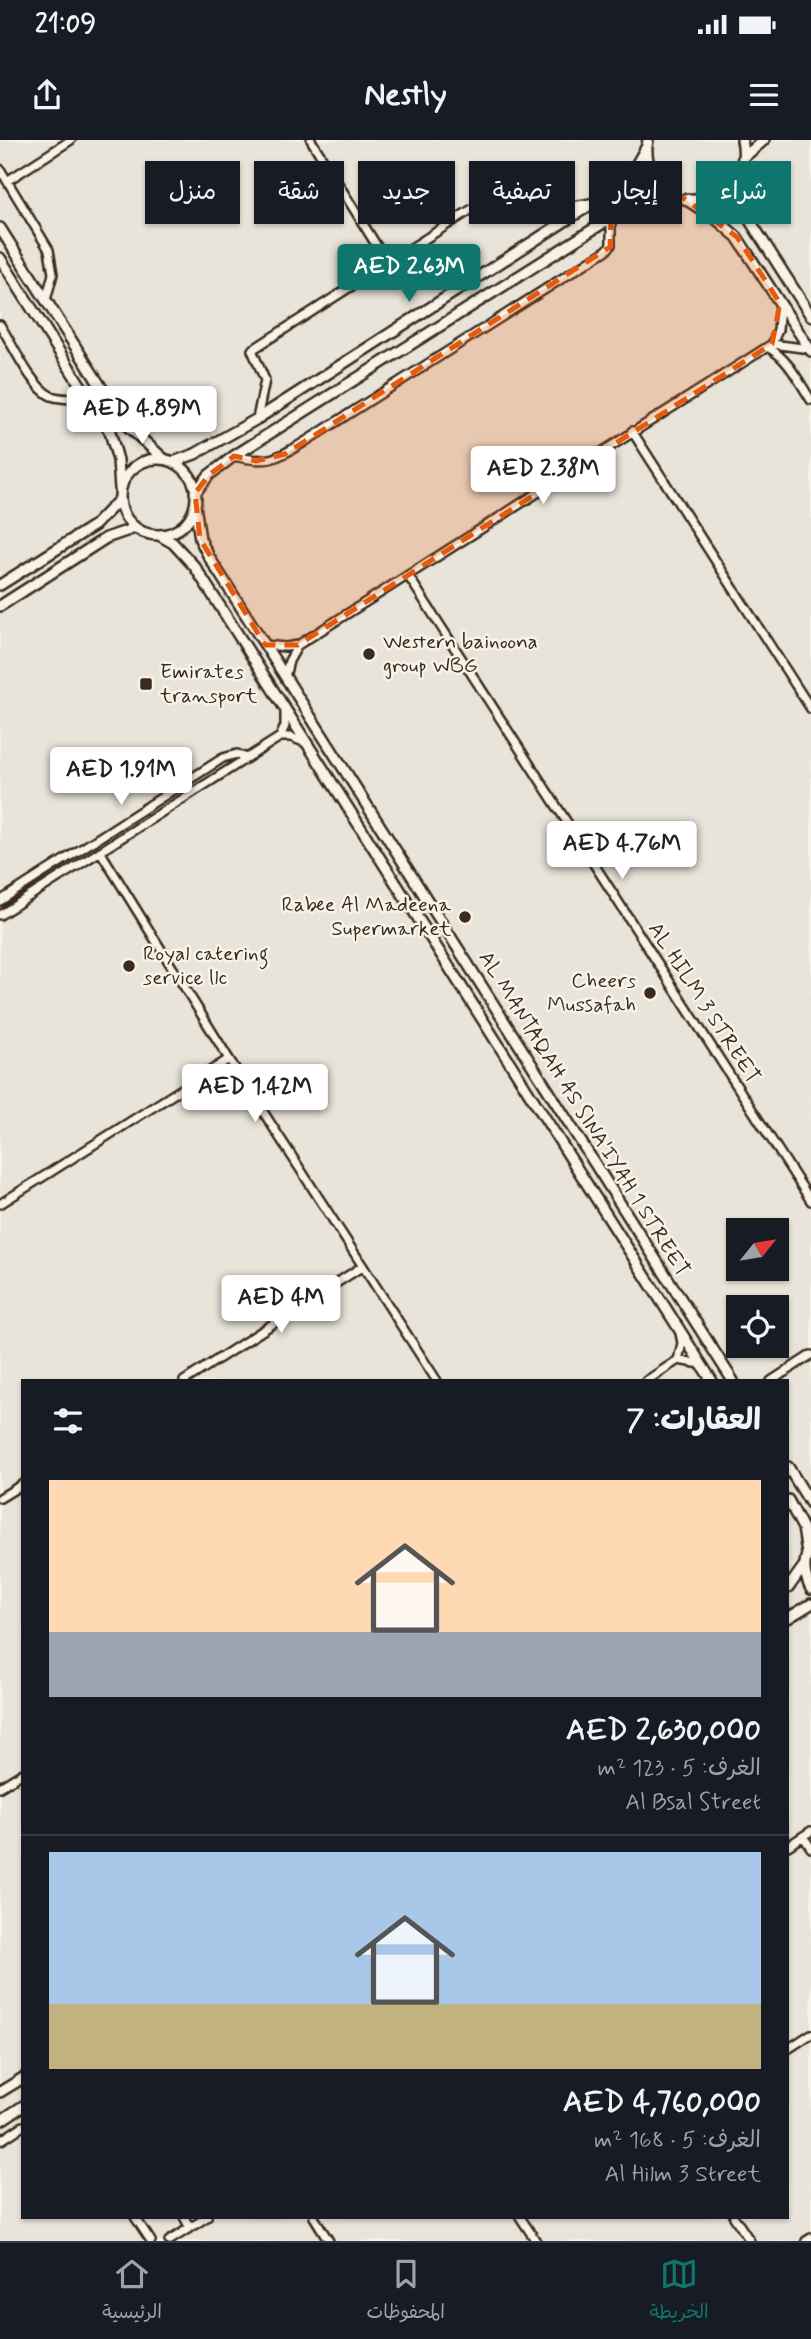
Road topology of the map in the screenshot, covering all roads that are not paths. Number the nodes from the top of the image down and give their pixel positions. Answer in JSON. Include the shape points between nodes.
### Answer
{"nodes":[{"id":1,"x":71,"y":140,"type":"edge"},
{"id":2,"x":311,"y":140,"type":"edge"},
{"id":3,"x":742,"y":140,"type":"edge"},
{"id":4,"x":764,"y":140,"type":"edge"},
{"id":5,"x":648,"y":143,"type":"edge"},
{"id":6,"x":744,"y":157,"type":"junction"},
{"id":7,"x":638,"y":161,"type":"edge"},
{"id":8,"x":649,"y":161,"type":"edge"},
{"id":9,"x":743,"y":161,"type":"edge"},
{"id":10,"x":0,"y":169,"type":"edge"},
{"id":11,"x":7,"y":181,"type":"junction"},
{"id":12,"x":682,"y":198,"type":"edge"},
{"id":13,"x":696,"y":198,"type":"edge"},
{"id":14,"x":685,"y":199,"type":"junction"},
{"id":15,"x":589,"y":203,"type":"edge"},
{"id":16,"x":589,"y":205,"type":"edge"},
{"id":17,"x":601,"y":224,"type":"edge"},
{"id":18,"x":611,"y":224,"type":"edge"},
{"id":19,"x":752,"y":224,"type":"edge"},
{"id":20,"x":0,"y":228,"type":"edge"},
{"id":21,"x":0,"y":258,"type":"edge"},
{"id":22,"x":388,"y":264,"type":"junction"},
{"id":23,"x":46,"y":300,"type":"junction"},
{"id":24,"x":780,"y":303,"type":"junction"},
{"id":25,"x":811,"y":316,"type":"edge"},
{"id":26,"x":0,"y":324,"type":"edge"},
{"id":27,"x":770,"y":345,"type":"junction"},
{"id":28,"x":811,"y":350,"type":"edge"},
{"id":29,"x":90,"y":399,"type":"junction"},
{"id":30,"x":811,"y":401,"type":"edge"},
{"id":31,"x":257,"y":419,"type":"junction"},
{"id":32,"x":632,"y":431,"type":"junction"},
{"id":33,"x":234,"y":456,"type":"junction"},
{"id":34,"x":168,"y":461,"type":"junction"},
{"id":35,"x":120,"y":489,"type":"junction"},
{"id":36,"x":195,"y":493,"type":"junction"},
{"id":37,"x":119,"y":500,"type":"junction"},
{"id":38,"x":195,"y":505,"type":"junction"},
{"id":39,"x":135,"y":528,"type":"junction"},
{"id":40,"x":159,"y":535,"type":"junction"},
{"id":41,"x":409,"y":577,"type":"junction"},
{"id":42,"x":0,"y":585,"type":"edge"},
{"id":43,"x":0,"y":606,"type":"edge"},
{"id":44,"x":265,"y":645,"type":"junction"},
{"id":45,"x":298,"y":645,"type":"junction"},
{"id":46,"x":285,"y":677,"type":"junction"},
{"id":47,"x":285,"y":709,"type":"junction"},
{"id":48,"x":811,"y":709,"type":"edge"},
{"id":49,"x":279,"y":737,"type":"junction"},
{"id":50,"x":307,"y":743,"type":"junction"},
{"id":51,"x":247,"y":758,"type":"junction"},
{"id":52,"x":100,"y":851,"type":"junction"},
{"id":53,"x":0,"y":901,"type":"edge"},
{"id":54,"x":0,"y":915,"type":"edge"},
{"id":55,"x":229,"y":1059,"type":"junction"},
{"id":56,"x":811,"y":1201,"type":"edge"},
{"id":57,"x":0,"y":1204,"type":"edge"},
{"id":58,"x":363,"y":1266,"type":"junction"},
{"id":59,"x":680,"y":1330,"type":"junction"},
{"id":60,"x":811,"y":1355,"type":"edge"},
{"id":61,"x":678,"y":1360,"type":"junction"},
{"id":62,"x":701,"y":1364,"type":"junction"},
{"id":63,"x":187,"y":1379,"type":"edge"},
{"id":64,"x":436,"y":1379,"type":"edge"},
{"id":65,"x":649,"y":1379,"type":"edge"},
{"id":66,"x":711,"y":1379,"type":"edge"},
{"id":67,"x":732,"y":1379,"type":"edge"},
{"id":68,"x":774,"y":1379,"type":"edge"},
{"id":69,"x":789,"y":1469,"type":"edge"},
{"id":70,"x":21,"y":1485,"type":"edge"},
{"id":71,"x":0,"y":1498,"type":"edge"},
{"id":72,"x":789,"y":1502,"type":"edge"},
{"id":73,"x":811,"y":1504,"type":"edge"},
{"id":74,"x":809,"y":1550,"type":"edge"},
{"id":75,"x":804,"y":1566,"type":"junction"},
{"id":76,"x":789,"y":1587,"type":"edge"},
{"id":77,"x":811,"y":1589,"type":"edge"},
{"id":78,"x":811,"y":1604,"type":"edge"},
{"id":79,"x":789,"y":1617,"type":"edge"},
{"id":80,"x":21,"y":1774,"type":"edge"},
{"id":81,"x":0,"y":1787,"type":"edge"},
{"id":82,"x":811,"y":1831,"type":"edge"},
{"id":83,"x":803,"y":1836,"type":"junction"},
{"id":84,"x":789,"y":1845,"type":"edge"},
{"id":85,"x":811,"y":1848,"type":"edge"},
{"id":86,"x":811,"y":2034,"type":"edge"},
{"id":87,"x":789,"y":2048,"type":"edge"},
{"id":88,"x":21,"y":2079,"type":"edge"},
{"id":89,"x":0,"y":2092,"type":"edge"},
{"id":90,"x":21,"y":2107,"type":"edge"},
{"id":91,"x":0,"y":2121,"type":"edge"},
{"id":92,"x":21,"y":2127,"type":"edge"},
{"id":93,"x":0,"y":2141,"type":"edge"},
{"id":94,"x":136,"y":2219,"type":"edge"},
{"id":95,"x":185,"y":2219,"type":"edge"},
{"id":96,"x":204,"y":2219,"type":"edge"},
{"id":97,"x":315,"y":2219,"type":"edge"},
{"id":98,"x":521,"y":2219,"type":"edge"},
{"id":99,"x":735,"y":2219,"type":"edge"},
{"id":100,"x":190,"y":2228,"type":"junction"},
{"id":101,"x":811,"y":2238,"type":"edge"},
{"id":102,"x":150,"y":2241,"type":"edge"},
{"id":103,"x":170,"y":2241,"type":"edge"},
{"id":104,"x":329,"y":2241,"type":"edge"},
{"id":105,"x":536,"y":2241,"type":"edge"},
{"id":106,"x":750,"y":2241,"type":"edge"},
{"id":107,"x":806,"y":2241,"type":"edge"}],
"edges":[{"from":1,"to":11,"type":"street"},
{"from":2,"to":22,"type":"street"},
{"from":3,"to":6,"type":"street"},
{"from":4,"to":6,"type":"street"},
{"from":5,"to":7,"type":"street"},
{"from":5,"to":8,"type":"street"},
{"from":6,"to":9,"type":"street"},
{"from":10,"to":11,"type":"street"},
{"from":11,"to":23,"type":"street","via":[[49,250],[53,274]]},
{"from":12,"to":14,"type":"street"},
{"from":13,"to":14,"type":"street"},
{"from":14,"to":24,"type":"street","via":[[737,237]]},
{"from":15,"to":22,"type":"street","via":[[560,208],[513,199],[494,201],[472,209]]},
{"from":16,"to":31,"type":"street"},
{"from":17,"to":33,"type":"street"},
{"from":18,"to":33,"type":"street","via":[[607,250],[303,443],[272,460]]},
{"from":19,"to":25,"type":"street"},
{"from":20,"to":23,"type":"street"},
{"from":21,"to":29,"type":"street"},
{"from":22,"to":31,"type":"street","via":[[252,350],[265,380]]},
{"from":23,"to":34,"type":"street","via":[[124,423]]},
{"from":24,"to":27,"type":"street","via":[[778,330]]},
{"from":24,"to":28,"type":"street"},
{"from":26,"to":29,"type":"street","via":[[45,392]]},
{"from":27,"to":28,"type":"street"},
{"from":27,"to":30,"type":"street"},
{"from":27,"to":32,"type":"street"},
{"from":29,"to":35,"type":"street","via":[[115,445]]},
{"from":31,"to":34,"type":"street","via":[[195,454]]},
{"from":32,"to":41,"type":"street"},
{"from":32,"to":48,"type":"street"},
{"from":33,"to":36,"type":"street"},
{"from":34,"to":35,"type":"street","via":[[138,464]]},
{"from":34,"to":36,"type":"street","via":[[188,474]]},
{"from":35,"to":37,"type":"street"},
{"from":36,"to":38,"type":"street"},
{"from":37,"to":39,"type":"street"},
{"from":37,"to":42,"type":"street","via":[[95,525]]},
{"from":38,"to":40,"type":"street","via":[[186,523]]},
{"from":38,"to":44,"type":"street","name":"AL MANTAQAH AS SINA'IYAH 1 STREET","via":[[209,557]]},
{"from":39,"to":40,"type":"street"},
{"from":39,"to":43,"type":"street","via":[[106,538]]},
{"from":40,"to":47,"type":"street","name":"AL MANTAQAH AS SINA'IYAH 1 STREET","via":[[179,548],[195,567]]},
{"from":41,"to":45,"type":"street"},
{"from":41,"to":56,"type":"street","name":"AL HILM 3 STREET"},
{"from":44,"to":45,"type":"street"},
{"from":44,"to":46,"type":"street","name":"AL MANTAQAH AS SINA'IYAH 1 STREET"},
{"from":45,"to":46,"type":"street"},
{"from":46,"to":67,"type":"street","name":"AL MANTAQAH AS SINA'IYAH 1 STREET"},
{"from":47,"to":49,"type":"street"},
{"from":47,"to":50,"type":"street","name":"AL MANTAQAH AS SINA'IYAH 1 STREET"},
{"from":49,"to":50,"type":"street"},
{"from":49,"to":51,"type":"street"},
{"from":50,"to":59,"type":"street","name":"AL MANTAQAH AS SINA'IYAH 1 STREET"},
{"from":51,"to":52,"type":"street"},
{"from":51,"to":53,"type":"street","via":[[232,754],[223,758]]},
{"from":52,"to":54,"type":"street"},
{"from":52,"to":55,"type":"street"},
{"from":55,"to":57,"type":"street"},
{"from":55,"to":58,"type":"street"},
{"from":58,"to":63,"type":"street"},
{"from":58,"to":64,"type":"street"},
{"from":59,"to":61,"type":"street"},
{"from":59,"to":62,"type":"street","name":"AL MANTAQAH AS SINA'IYAH 1 STREET"},
{"from":60,"to":68,"type":"street"},
{"from":61,"to":62,"type":"street"},
{"from":61,"to":65,"type":"street"},
{"from":62,"to":66,"type":"street","name":"AL MANTAQAH AS SINA'IYAH 1 STREET"},
{"from":69,"to":73,"type":"street"},
{"from":70,"to":71,"type":"street"},
{"from":72,"to":74,"type":"street"},
{"from":74,"to":75,"type":"street"},
{"from":75,"to":76,"type":"street"},
{"from":75,"to":77,"type":"street"},
{"from":78,"to":79,"type":"street"},
{"from":80,"to":81,"type":"street"},
{"from":82,"to":83,"type":"street"},
{"from":83,"to":84,"type":"street"},
{"from":83,"to":85,"type":"street"},
{"from":86,"to":87,"type":"street"},
{"from":88,"to":89,"type":"street"},
{"from":90,"to":91,"type":"street"},
{"from":92,"to":93,"type":"street"},
{"from":94,"to":102,"type":"street"},
{"from":95,"to":100,"type":"street"},
{"from":96,"to":100,"type":"street"},
{"from":97,"to":104,"type":"street"},
{"from":98,"to":105,"type":"street"},
{"from":99,"to":106,"type":"street"},
{"from":100,"to":103,"type":"street"},
{"from":101,"to":107,"type":"street"}]}
